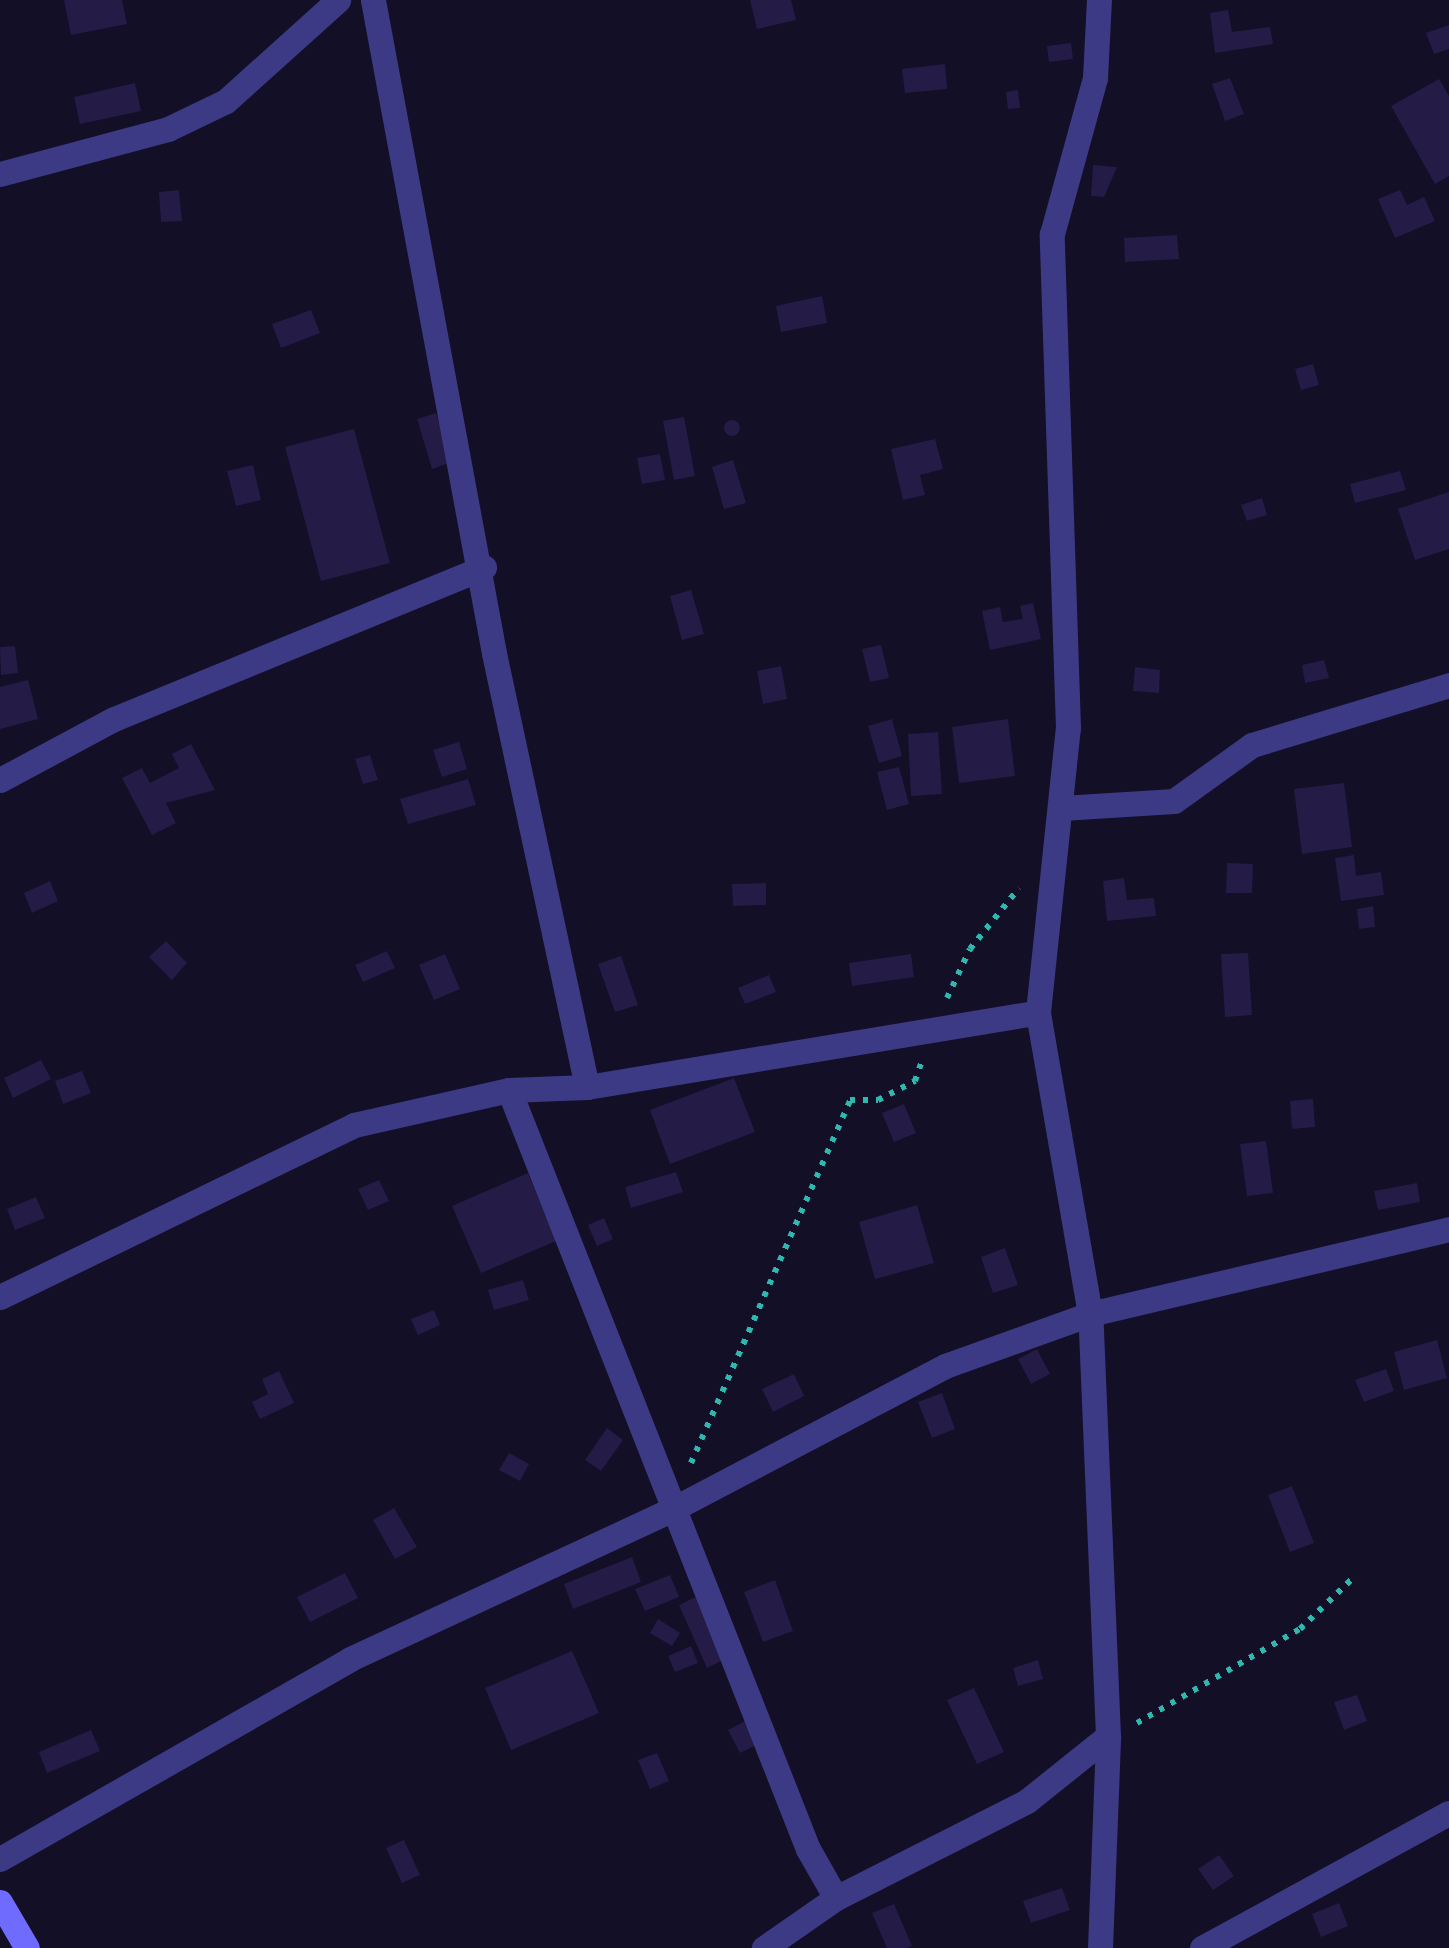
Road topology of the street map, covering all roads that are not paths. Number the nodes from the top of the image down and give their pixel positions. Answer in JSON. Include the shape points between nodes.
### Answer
{"nodes":[{"id":1,"x":338,"y":0,"type":"edge"},
{"id":2,"x":374,"y":0,"type":"edge"},
{"id":3,"x":1099,"y":0,"type":"edge"},
{"id":4,"x":0,"y":174,"type":"edge"},
{"id":5,"x":484,"y":567,"type":"junction"},
{"id":6,"x":1449,"y":685,"type":"edge"},
{"id":7,"x":0,"y":780,"type":"edge"},
{"id":8,"x":1062,"y":808,"type":"junction"},
{"id":9,"x":1038,"y":1012,"type":"junction"},
{"id":10,"x":588,"y":1088,"type":"junction"},
{"id":11,"x":509,"y":1090,"type":"junction"},
{"id":12,"x":1449,"y":1229,"type":"edge"},
{"id":13,"x":0,"y":1297,"type":"edge"},
{"id":14,"x":1090,"y":1314,"type":"junction"},
{"id":15,"x":671,"y":1510,"type":"junction"},
{"id":16,"x":1108,"y":1736,"type":"junction"},
{"id":17,"x":1449,"y":1813,"type":"edge"},
{"id":18,"x":0,"y":1860,"type":"edge"},
{"id":19,"x":836,"y":1898,"type":"junction"},
{"id":20,"x":0,"y":1902,"type":"edge"},
{"id":21,"x":27,"y":1948,"type":"edge"},
{"id":22,"x":764,"y":1948,"type":"edge"},
{"id":23,"x":1100,"y":1948,"type":"edge"},
{"id":24,"x":1202,"y":1948,"type":"edge"}],
"edges":[{"from":1,"to":4,"type":"street","via":[[226,101],[168,129]]},
{"from":2,"to":5,"type":"street"},
{"from":3,"to":8,"type":"street","via":[[1095,78],[1052,234],[1068,728]]},
{"from":5,"to":7,"type":"street","via":[[114,719]]},
{"from":5,"to":10,"type":"street"},
{"from":6,"to":8,"type":"street","via":[[1252,744],[1174,801]]},
{"from":8,"to":9,"type":"street"},
{"from":9,"to":10,"type":"street"},
{"from":9,"to":14,"type":"street"},
{"from":10,"to":11,"type":"street"},
{"from":11,"to":13,"type":"street","via":[[354,1125]]},
{"from":11,"to":15,"type":"street"},
{"from":12,"to":14,"type":"street"},
{"from":14,"to":15,"type":"street","via":[[945,1366]]},
{"from":14,"to":16,"type":"street"},
{"from":15,"to":18,"type":"street","via":[[403,1632]]},
{"from":15,"to":19,"type":"street"},
{"from":16,"to":19,"type":"street","via":[[1027,1800]]},
{"from":16,"to":23,"type":"street"},
{"from":17,"to":24,"type":"street"},
{"from":19,"to":22,"type":"street"},
{"from":20,"to":21,"type":"street"}]}
